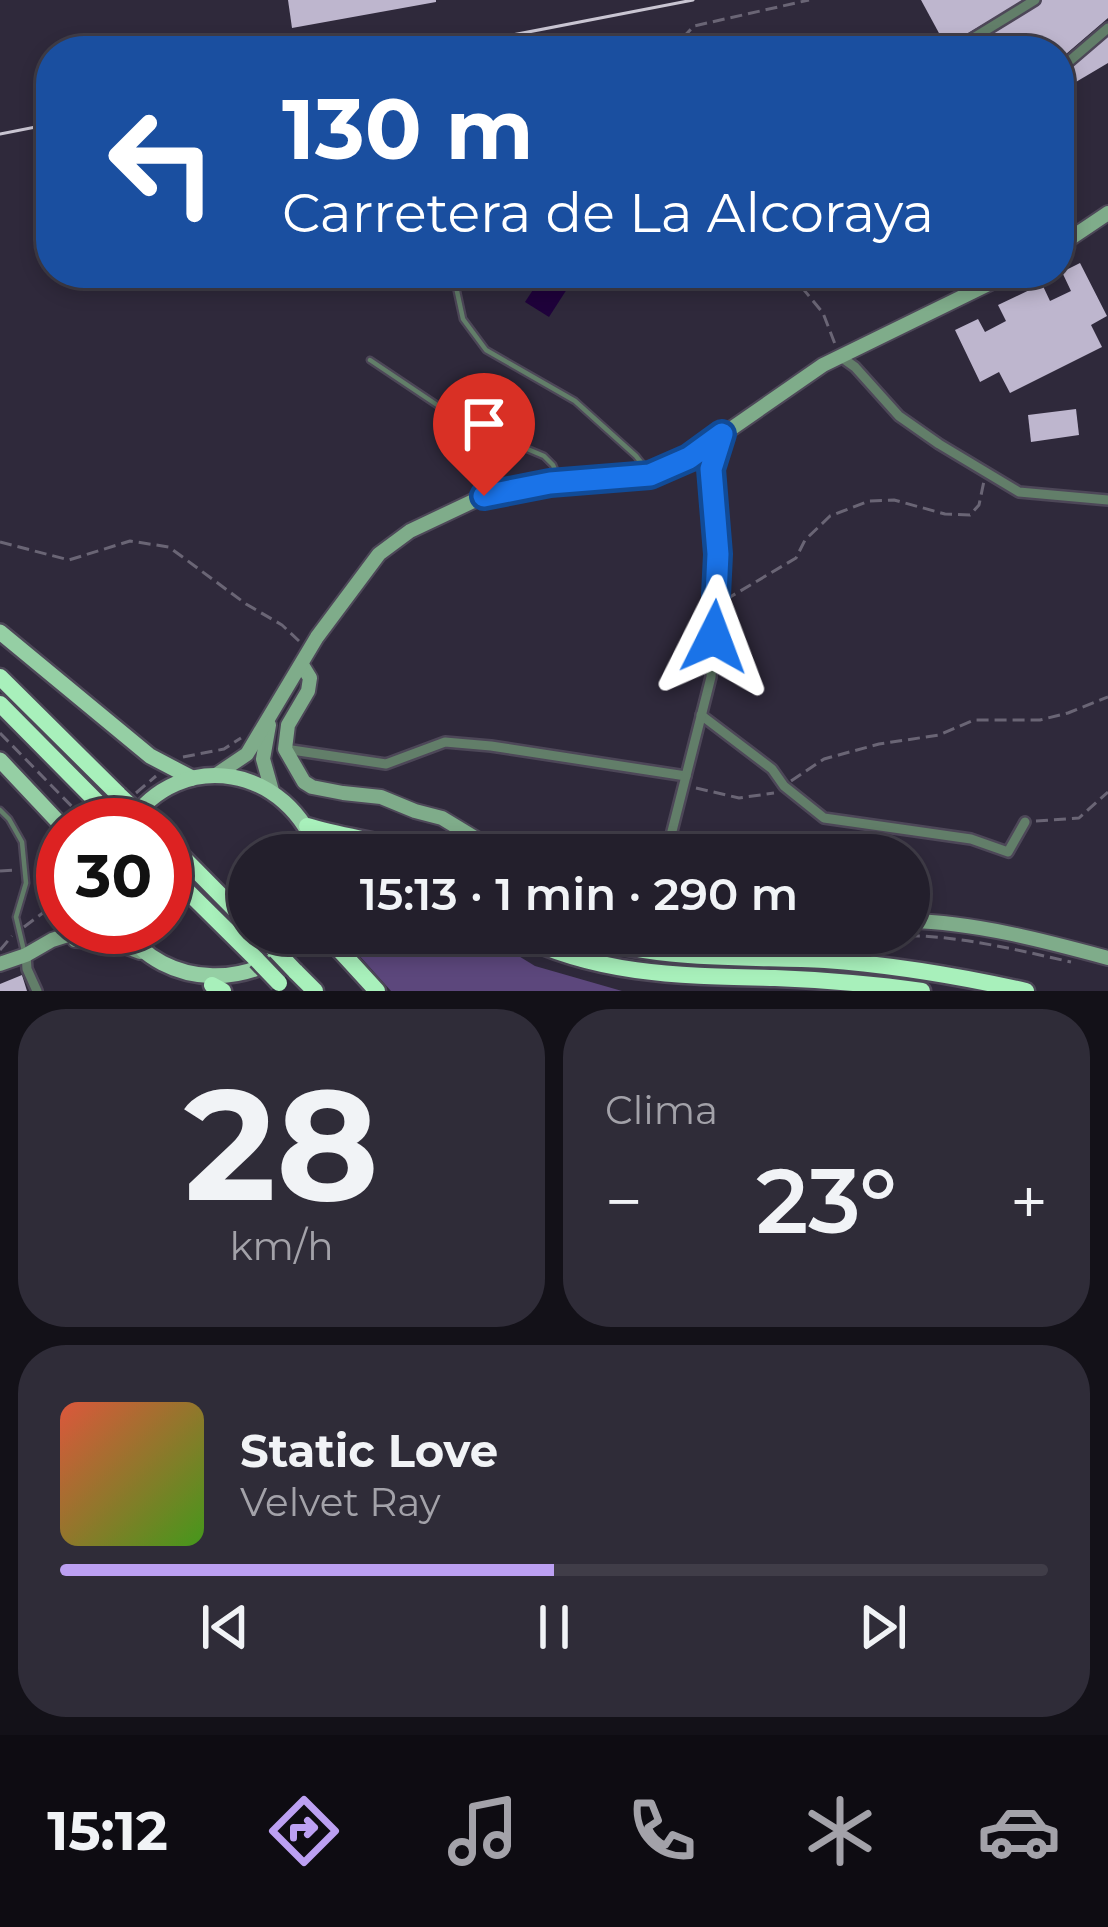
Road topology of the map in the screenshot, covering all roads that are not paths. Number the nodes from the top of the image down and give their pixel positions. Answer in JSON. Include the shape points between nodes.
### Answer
{"nodes":[{"id":1,"x":1035,"y":0,"type":"edge"},
{"id":2,"x":1108,"y":28,"type":"edge"},
{"id":3,"x":976,"y":36,"type":"edge"},
{"id":4,"x":1074,"y":57,"type":"edge"},
{"id":5,"x":1108,"y":214,"type":"edge"},
{"id":6,"x":1074,"y":236,"type":"edge"},
{"id":7,"x":456,"y":288,"type":"edge"},
{"id":8,"x":981,"y":288,"type":"edge"},
{"id":9,"x":841,"y":357,"type":"junction"},
{"id":10,"x":370,"y":360,"type":"dead end"},
{"id":11,"x":722,"y":434,"type":"junction"},
{"id":12,"x":650,"y":475,"type":"junction"},
{"id":13,"x":559,"y":482,"type":"junction"},
{"id":14,"x":1108,"y":500,"type":"edge"},
{"id":15,"x":0,"y":632,"type":"edge"},
{"id":16,"x":305,"y":658,"type":"junction"},
{"id":17,"x":0,"y":677,"type":"edge"},
{"id":18,"x":0,"y":704,"type":"edge"},
{"id":19,"x":271,"y":714,"type":"junction"},
{"id":20,"x":701,"y":715,"type":"junction"},
{"id":21,"x":285,"y":749,"type":"junction"},
{"id":22,"x":0,"y":760,"type":"edge"},
{"id":23,"x":216,"y":776,"type":"junction"},
{"id":24,"x":192,"y":778,"type":"junction"},
{"id":25,"x":685,"y":781,"type":"junction"},
{"id":26,"x":272,"y":791,"type":"junction"},
{"id":27,"x":36,"y":798,"type":"edge"},
{"id":28,"x":93,"y":798,"type":"edge"},
{"id":29,"x":128,"y":798,"type":"edge"},
{"id":30,"x":152,"y":798,"type":"edge"},
{"id":31,"x":0,"y":810,"type":"edge"},
{"id":32,"x":1025,"y":822,"type":"road end"},
{"id":33,"x":307,"y":826,"type":"junction"},
{"id":34,"x":310,"y":834,"type":"edge"},
{"id":35,"x":338,"y":834,"type":"edge"},
{"id":36,"x":468,"y":834,"type":"edge"},
{"id":37,"x":672,"y":834,"type":"edge"},
{"id":38,"x":192,"y":866,"type":"edge"},
{"id":39,"x":192,"y":895,"type":"edge"},
{"id":40,"x":228,"y":903,"type":"edge"},
{"id":41,"x":930,"y":921,"type":"edge"},
{"id":42,"x":36,"y":950,"type":"edge"},
{"id":43,"x":143,"y":954,"type":"edge"},
{"id":44,"x":279,"y":954,"type":"edge"},
{"id":45,"x":289,"y":954,"type":"edge"},
{"id":46,"x":343,"y":954,"type":"edge"},
{"id":47,"x":563,"y":954,"type":"edge"},
{"id":48,"x":691,"y":954,"type":"edge"},
{"id":49,"x":26,"y":956,"type":"junction"},
{"id":50,"x":1108,"y":958,"type":"edge"},
{"id":51,"x":0,"y":964,"type":"edge"},
{"id":52,"x":283,"y":987,"type":"edge"},
{"id":53,"x":217,"y":988,"type":"edge"},
{"id":54,"x":38,"y":991,"type":"edge"},
{"id":55,"x":315,"y":991,"type":"edge"},
{"id":56,"x":376,"y":991,"type":"edge"},
{"id":57,"x":922,"y":991,"type":"edge"},
{"id":58,"x":1027,"y":991,"type":"edge"}],
"edges":[{"from":1,"to":3,"type":"street"},
{"from":2,"to":4,"type":"street"},
{"from":5,"to":6,"type":"street"},
{"from":7,"to":12,"type":"lane","via":[[463,319],[486,350],[575,401]]},
{"from":8,"to":9,"type":"street"},
{"from":9,"to":11,"type":"street"},
{"from":9,"to":14,"type":"street","via":[[899,416],[1018,492]]},
{"from":10,"to":13,"type":"lane","via":[[461,421],[544,456]]},
{"from":11,"to":12,"type":"street"},
{"from":11,"to":20,"type":"street","via":[[711,469],[716,604]]},
{"from":12,"to":13,"type":"street"},
{"from":13,"to":16,"type":"street","via":[[484,496],[410,531],[380,554]]},
{"from":15,"to":24,"type":"main road","via":[[150,756]]},
{"from":16,"to":19,"type":"street"},
{"from":16,"to":21,"type":"street","via":[[308,691],[288,725]]},
{"from":17,"to":29,"type":"highway","bridge":true},
{"from":18,"to":28,"type":"highway","bridge":true},
{"from":19,"to":23,"type":"street","via":[[247,754]]},
{"from":19,"to":26,"type":"street","via":[[263,759]]},
{"from":20,"to":25,"type":"street"},
{"from":20,"to":32,"type":"street","via":[[824,818],[970,838],[1008,852]]},
{"from":21,"to":25,"type":"street","via":[[386,764],[445,742]]},
{"from":21,"to":36,"type":"street","via":[[313,787],[381,797]]},
{"from":22,"to":27,"type":"main road"},
{"from":23,"to":24,"type":"main road"},
{"from":23,"to":26,"type":"main road"},
{"from":24,"to":30,"type":"main road"},
{"from":25,"to":37,"type":"street"},
{"from":26,"to":33,"type":"main road"},
{"from":31,"to":49,"type":"lane","via":[[22,842],[26,883],[16,917]]},
{"from":33,"to":34,"type":"main road"},
{"from":33,"to":35,"type":"highway"},
{"from":38,"to":40,"type":"highway"},
{"from":39,"to":52,"type":"highway","bridge":true},
{"from":41,"to":50,"type":"street"},
{"from":42,"to":49,"type":"street"},
{"from":43,"to":53,"type":"main road","via":[[173,975]]},
{"from":44,"to":55,"type":"highway","bridge":true},
{"from":45,"to":53,"type":"main road","via":[[264,973]]},
{"from":46,"to":56,"type":"highway"},
{"from":47,"to":57,"type":"highway","via":[[645,973]]},
{"from":48,"to":58,"type":"highway","via":[[908,968]]},
{"from":49,"to":51,"type":"street"},
{"from":49,"to":54,"type":"street"}]}
